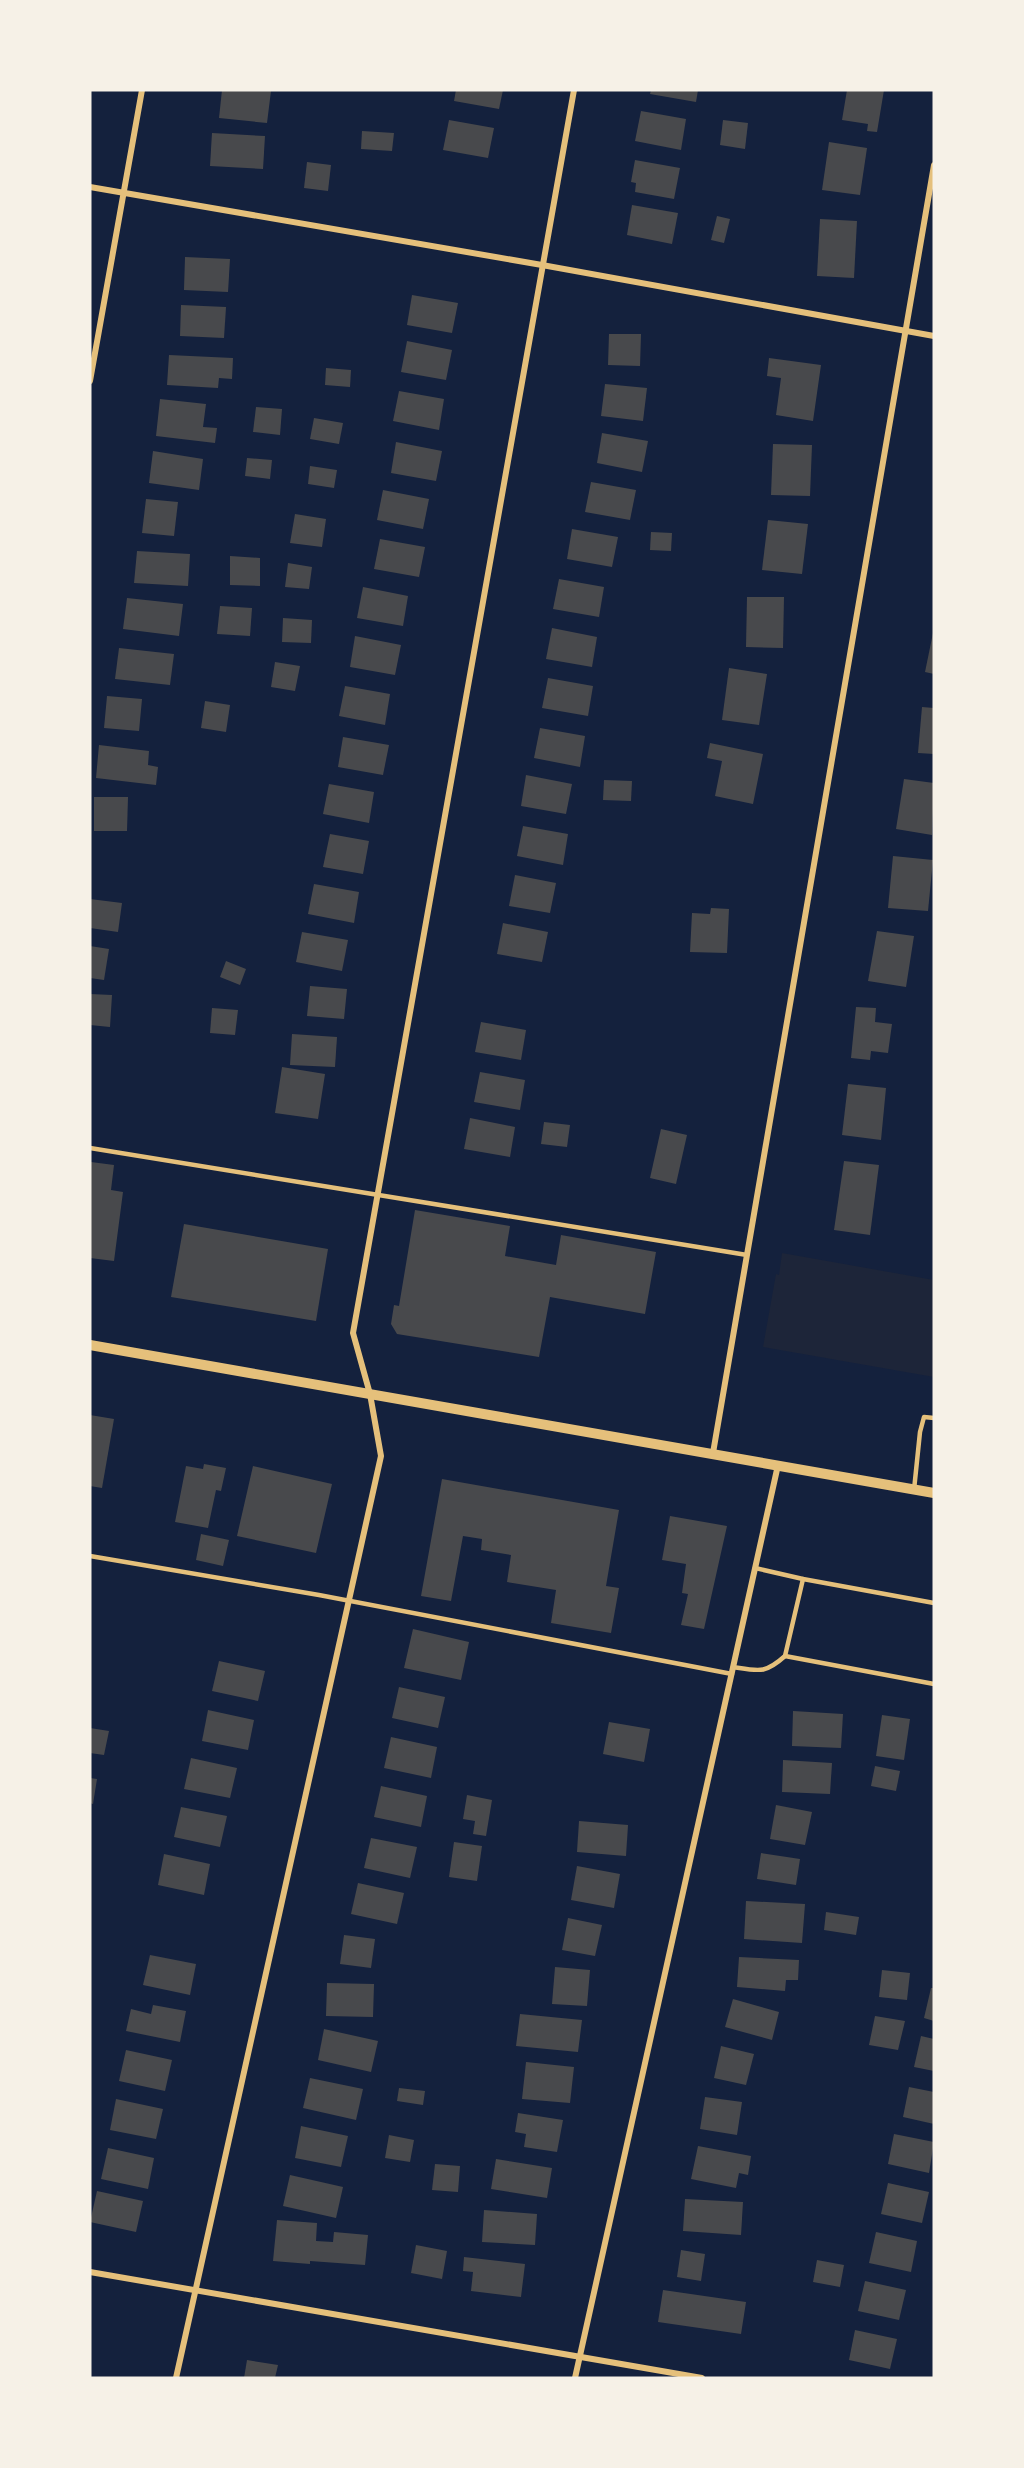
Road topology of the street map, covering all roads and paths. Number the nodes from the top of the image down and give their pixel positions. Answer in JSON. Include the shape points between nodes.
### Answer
{"nodes":[{"id":1,"x":142,"y":90,"type":"edge"},
{"id":2,"x":574,"y":90,"type":"edge"},
{"id":3,"x":934,"y":165,"type":"edge"},
{"id":4,"x":90,"y":187,"type":"edge"},
{"id":5,"x":123,"y":192,"type":"junction"},
{"id":6,"x":542,"y":265,"type":"junction"},
{"id":7,"x":905,"y":332,"type":"junction"},
{"id":8,"x":934,"y":336,"type":"edge"},
{"id":9,"x":90,"y":381,"type":"edge"},
{"id":10,"x":90,"y":1148,"type":"edge"},
{"id":11,"x":378,"y":1194,"type":"junction"},
{"id":12,"x":747,"y":1255,"type":"junction"},
{"id":13,"x":90,"y":1345,"type":"edge"},
{"id":14,"x":370,"y":1394,"type":"junction"},
{"id":15,"x":934,"y":1418,"type":"edge"},
{"id":16,"x":713,"y":1453,"type":"junction"},
{"id":17,"x":778,"y":1464,"type":"junction"},
{"id":18,"x":914,"y":1490,"type":"junction"},
{"id":19,"x":934,"y":1493,"type":"edge"},
{"id":20,"x":90,"y":1556,"type":"edge"},
{"id":21,"x":755,"y":1568,"type":"junction"},
{"id":22,"x":803,"y":1580,"type":"junction"},
{"id":23,"x":348,"y":1601,"type":"junction"},
{"id":24,"x":934,"y":1603,"type":"edge"},
{"id":25,"x":785,"y":1656,"type":"junction"},
{"id":26,"x":733,"y":1671,"type":"junction"},
{"id":27,"x":934,"y":1684,"type":"edge"},
{"id":28,"x":90,"y":2272,"type":"edge"},
{"id":29,"x":195,"y":2290,"type":"junction"},
{"id":30,"x":580,"y":2357,"type":"junction"},
{"id":31,"x":176,"y":2378,"type":"edge"},
{"id":32,"x":575,"y":2378,"type":"edge"},
{"id":33,"x":702,"y":2378,"type":"edge"}],
"edges":[{"from":1,"to":5,"type":"street"},
{"from":2,"to":6,"type":"street"},
{"from":3,"to":7,"type":"street"},
{"from":4,"to":5,"type":"street"},
{"from":5,"to":6,"type":"street"},
{"from":5,"to":9,"type":"street"},
{"from":6,"to":7,"type":"street"},
{"from":6,"to":11,"type":"street"},
{"from":7,"to":8,"type":"street"},
{"from":7,"to":12,"type":"street"},
{"from":10,"to":11,"type":"lane"},
{"from":11,"to":12,"type":"lane"},
{"from":11,"to":14,"type":"street","via":[[353,1333]]},
{"from":12,"to":16,"type":"street"},
{"from":13,"to":14,"type":"street"},
{"from":14,"to":16,"type":"street"},
{"from":14,"to":23,"type":"street","via":[[381,1456]]},
{"from":15,"to":18,"type":"lane","via":[[924,1417],[922,1424]]},
{"from":16,"to":17,"type":"street"},
{"from":17,"to":18,"type":"street"},
{"from":17,"to":21,"type":"street"},
{"from":18,"to":19,"type":"street"},
{"from":20,"to":23,"type":"lane"},
{"from":21,"to":22,"type":"lane"},
{"from":21,"to":26,"type":"street"},
{"from":22,"to":24,"type":"lane"},
{"from":22,"to":25,"type":"lane"},
{"from":23,"to":26,"type":"lane"},
{"from":23,"to":29,"type":"street"},
{"from":25,"to":26,"type":"lane","via":[[766,1670]]},
{"from":25,"to":27,"type":"lane"},
{"from":26,"to":30,"type":"street"},
{"from":28,"to":29,"type":"street"},
{"from":29,"to":30,"type":"street"},
{"from":29,"to":31,"type":"street"},
{"from":30,"to":32,"type":"street"},
{"from":30,"to":33,"type":"street"}]}
